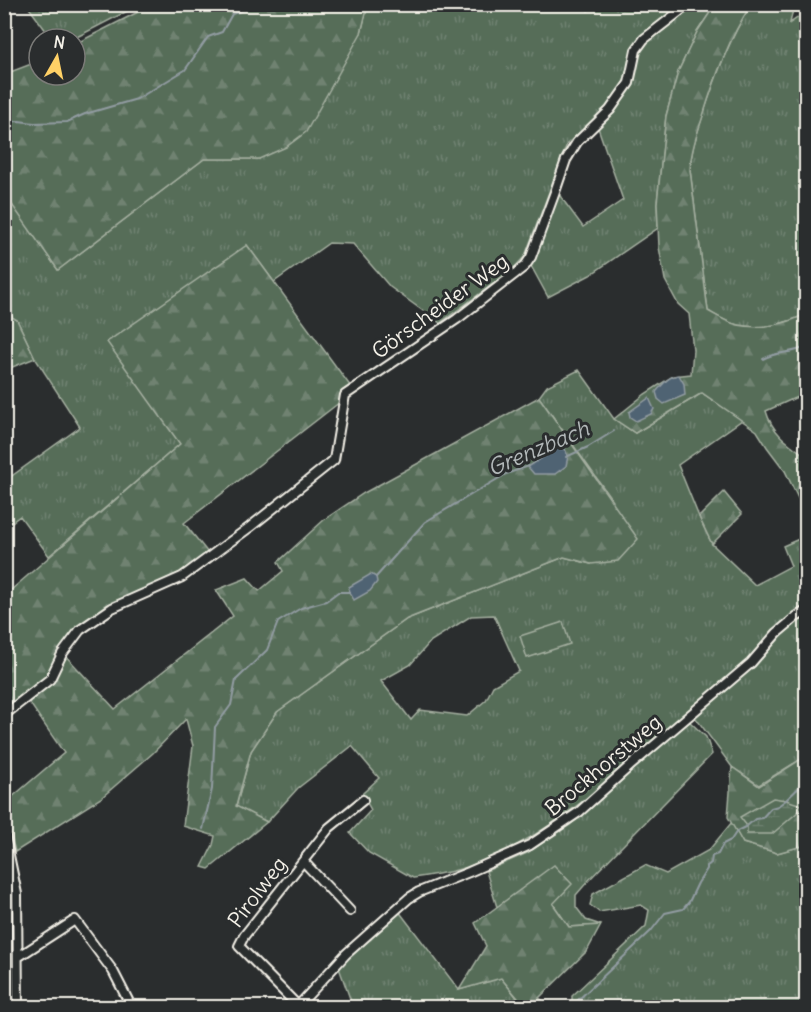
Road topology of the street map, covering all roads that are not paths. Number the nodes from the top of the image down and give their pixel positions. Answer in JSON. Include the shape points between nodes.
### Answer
{"nodes":[{"id":1,"x":689,"y":4,"type":"edge"},
{"id":2,"x":807,"y":611,"type":"edge"},
{"id":3,"x":4,"y":715,"type":"edge"},
{"id":4,"x":363,"y":800,"type":"dead end"},
{"id":5,"x":4,"y":831,"type":"edge"},
{"id":6,"x":7,"y":854,"type":"edge"},
{"id":7,"x":303,"y":861,"type":"junction"},
{"id":8,"x":350,"y":911,"type":"dead end"},
{"id":9,"x":18,"y":957,"type":"junction"},
{"id":10,"x":299,"y":1006,"type":"edge"},
{"id":11,"x":18,"y":1008,"type":"edge"},
{"id":12,"x":132,"y":1008,"type":"edge"}],
"edges":[{"from":1,"to":3,"type":"street","name":"Görscheider Weg","via":[[644,39],[636,50],[629,83],[610,110],[577,142],[566,160],[525,266],[457,319],[345,395],[334,460],[182,577],[112,608],[80,630],[50,679]]},
{"from":2,"to":10,"type":"street","name":"Brockhorstweg","via":[[777,633],[751,663],[579,812],[530,845],[419,892],[346,954]]},
{"from":4,"to":7,"type":"street","name":"Pirolweg","via":[[329,828]]},
{"from":5,"to":6,"type":"street"},
{"from":6,"to":9,"type":"street","via":[[17,894]]},
{"from":7,"to":8,"type":"street","name":"Pirolweg"},
{"from":7,"to":10,"type":"street","name":"Pirolweg","via":[[239,946]]},
{"from":9,"to":11,"type":"street"},
{"from":9,"to":12,"type":"street","via":[[75,920],[112,971]]}]}
